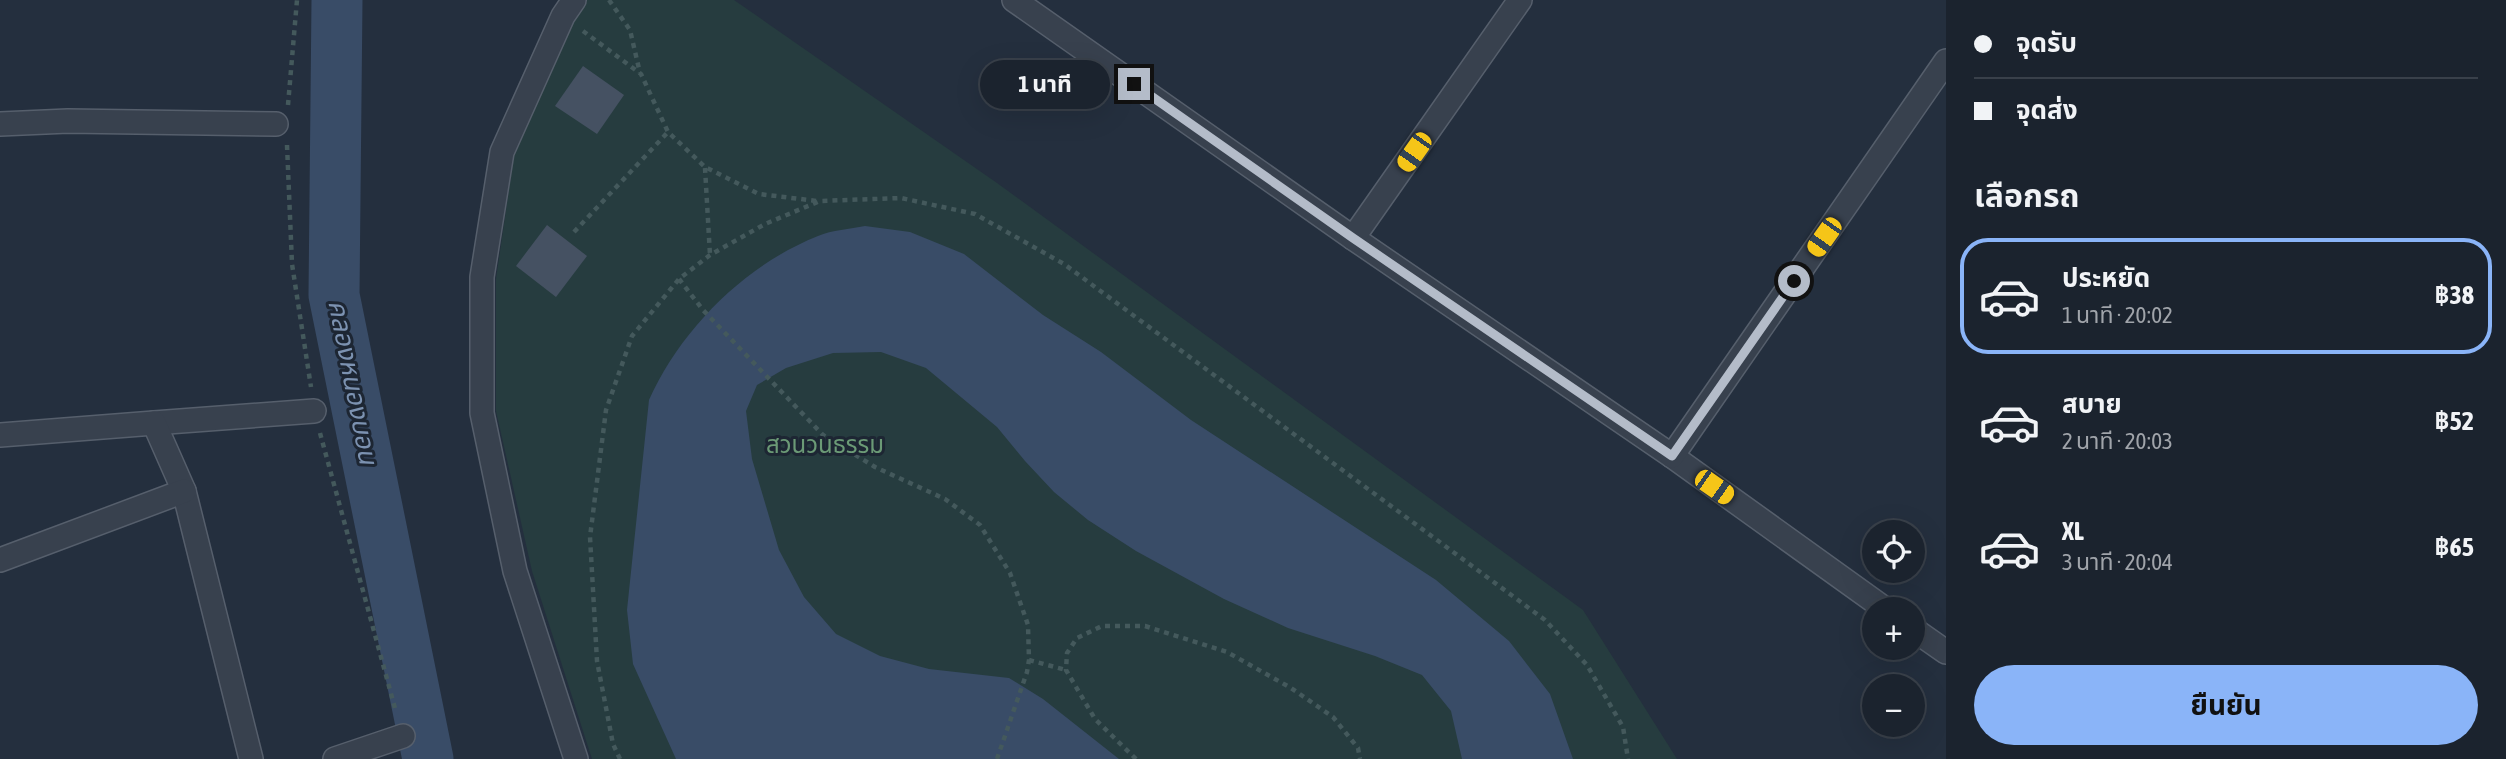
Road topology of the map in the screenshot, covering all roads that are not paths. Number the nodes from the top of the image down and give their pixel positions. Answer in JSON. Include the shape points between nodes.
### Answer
{"nodes":[{"id":1,"x":1520,"y":0,"type":"edge"},
{"id":2,"x":1023,"y":3,"type":"edge"},
{"id":3,"x":568,"y":8,"type":"edge"},
{"id":4,"x":1946,"y":61,"type":"edge"},
{"id":5,"x":0,"y":124,"type":"edge"},
{"id":6,"x":284,"y":125,"type":"road end"},
{"id":7,"x":1353,"y":238,"type":"junction"},
{"id":8,"x":314,"y":411,"type":"road end"},
{"id":9,"x":154,"y":423,"type":"junction"},
{"id":10,"x":0,"y":435,"type":"edge"},
{"id":11,"x":1672,"y":456,"type":"junction"},
{"id":12,"x":184,"y":491,"type":"junction"},
{"id":13,"x":0,"y":560,"type":"edge"},
{"id":14,"x":1868,"y":597,"type":"edge"},
{"id":15,"x":1925,"y":638,"type":"edge"},
{"id":16,"x":1946,"y":653,"type":"edge"},
{"id":17,"x":403,"y":736,"type":"road end"},
{"id":18,"x":251,"y":759,"type":"edge"},
{"id":19,"x":335,"y":759,"type":"edge"},
{"id":20,"x":576,"y":759,"type":"edge"}],
"edges":[{"from":1,"to":7,"type":"street"},
{"from":2,"to":7,"type":"street"},
{"from":3,"to":20,"type":"street","via":[[502,152],[482,277],[482,413],[515,570]]},
{"from":4,"to":11,"type":"street"},
{"from":5,"to":6,"type":"street"},
{"from":7,"to":11,"type":"street"},
{"from":8,"to":9,"type":"street"},
{"from":9,"to":10,"type":"street"},
{"from":9,"to":12,"type":"street"},
{"from":11,"to":14,"type":"street"},
{"from":12,"to":13,"type":"street"},
{"from":12,"to":18,"type":"street"},
{"from":15,"to":16,"type":"street"},
{"from":17,"to":19,"type":"street"}]}
